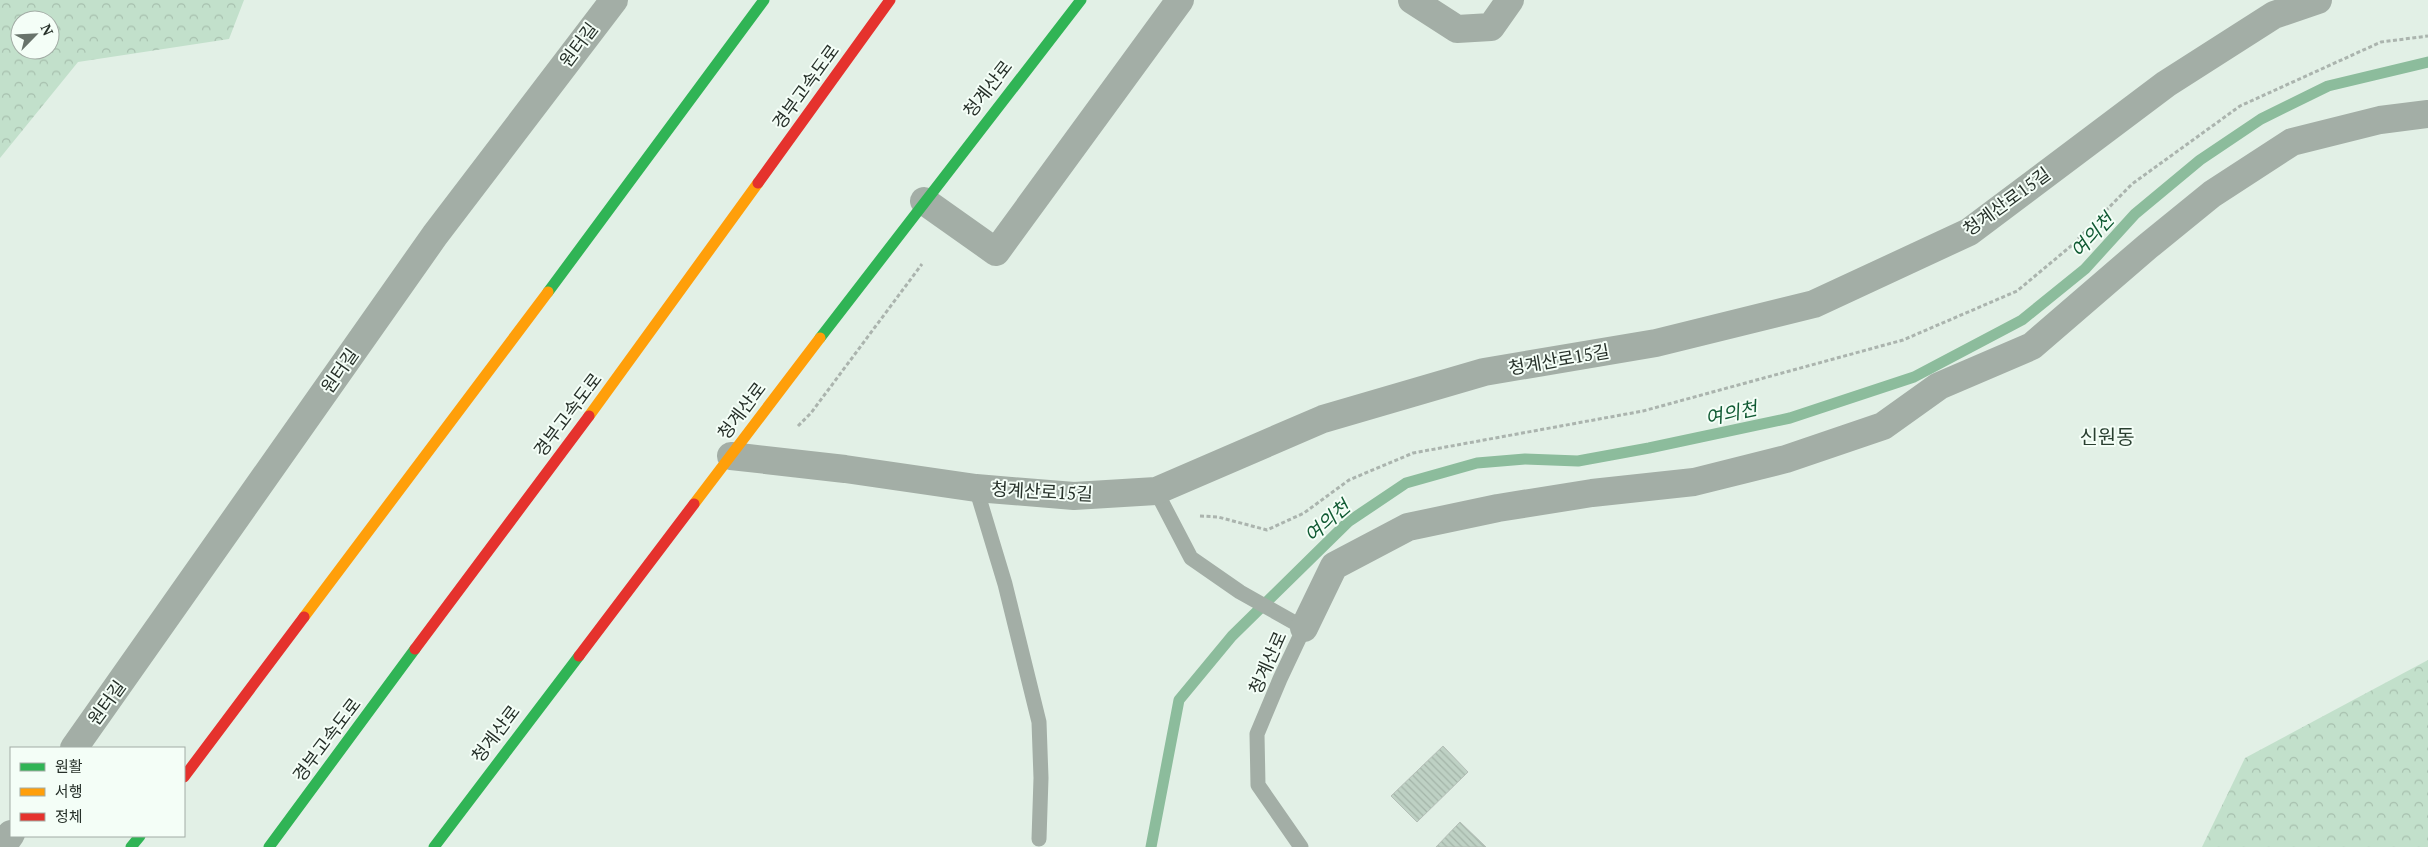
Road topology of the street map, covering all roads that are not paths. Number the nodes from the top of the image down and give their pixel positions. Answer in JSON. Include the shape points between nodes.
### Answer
{"nodes":[{"id":1,"x":614,"y":0,"type":"edge"},
{"id":2,"x":764,"y":0,"type":"edge"},
{"id":3,"x":890,"y":0,"type":"edge"},
{"id":4,"x":1081,"y":0,"type":"edge"},
{"id":5,"x":1180,"y":0,"type":"edge"},
{"id":6,"x":1412,"y":0,"type":"edge"},
{"id":7,"x":1510,"y":0,"type":"edge"},
{"id":8,"x":2318,"y":0,"type":"edge"},
{"id":9,"x":2428,"y":114,"type":"edge"},
{"id":10,"x":924,"y":201,"type":"junction"},
{"id":11,"x":731,"y":456,"type":"junction"},
{"id":12,"x":976,"y":488,"type":"junction"},
{"id":13,"x":1156,"y":490,"type":"junction"},
{"id":14,"x":1304,"y":628,"type":"junction"},
{"id":15,"x":75,"y":747,"type":"edge"},
{"id":16,"x":185,"y":776,"type":"edge"},
{"id":17,"x":10,"y":835,"type":"edge"},
{"id":18,"x":139,"y":837,"type":"edge"},
{"id":19,"x":1039,"y":839,"type":"dead end"},
{"id":20,"x":2,"y":847,"type":"edge"},
{"id":21,"x":131,"y":847,"type":"edge"},
{"id":22,"x":269,"y":847,"type":"edge"},
{"id":23,"x":434,"y":847,"type":"edge"},
{"id":24,"x":1301,"y":847,"type":"edge"}],
"edges":[{"from":1,"to":15,"type":"street","name":"원터길","via":[[435,235]]},
{"from":2,"to":16,"type":"main road"},
{"from":3,"to":22,"type":"main road","name":"경부고속도로","via":[[661,318]]},
{"from":4,"to":10,"type":"main road","name":"청계산로"},
{"from":5,"to":10,"type":"street","via":[[996,252]]},
{"from":6,"to":7,"type":"street","via":[[1457,29],[1491,27]]},
{"from":8,"to":13,"type":"street","name":"청계산로15길","via":[[2274,15],[2166,84],[1968,232],[1814,304],[1656,344],[1484,372],[1323,418]]},
{"from":9,"to":14,"type":"street","via":[[2380,120],[2292,142],[2212,194],[2032,346],[1939,386],[1883,426],[1786,459],[1694,482],[1592,493],[1408,527],[1334,566]]},
{"from":10,"to":11,"type":"main road","name":"청계산로"},
{"from":11,"to":12,"type":"street","name":"청계산로15길"},
{"from":11,"to":23,"type":"main road","name":"청계산로"},
{"from":12,"to":13,"type":"street","name":"청계산로15길","via":[[1074,496]]},
{"from":12,"to":19,"type":"lane","via":[[1005,584],[1039,722]]},
{"from":13,"to":14,"type":"lane","name":"청계산로","via":[[1191,558],[1240,592]]},
{"from":14,"to":24,"type":"lane","name":"청계산로","via":[[1257,734],[1258,786]]},
{"from":17,"to":20,"type":"street"},
{"from":18,"to":21,"type":"main road"}]}
